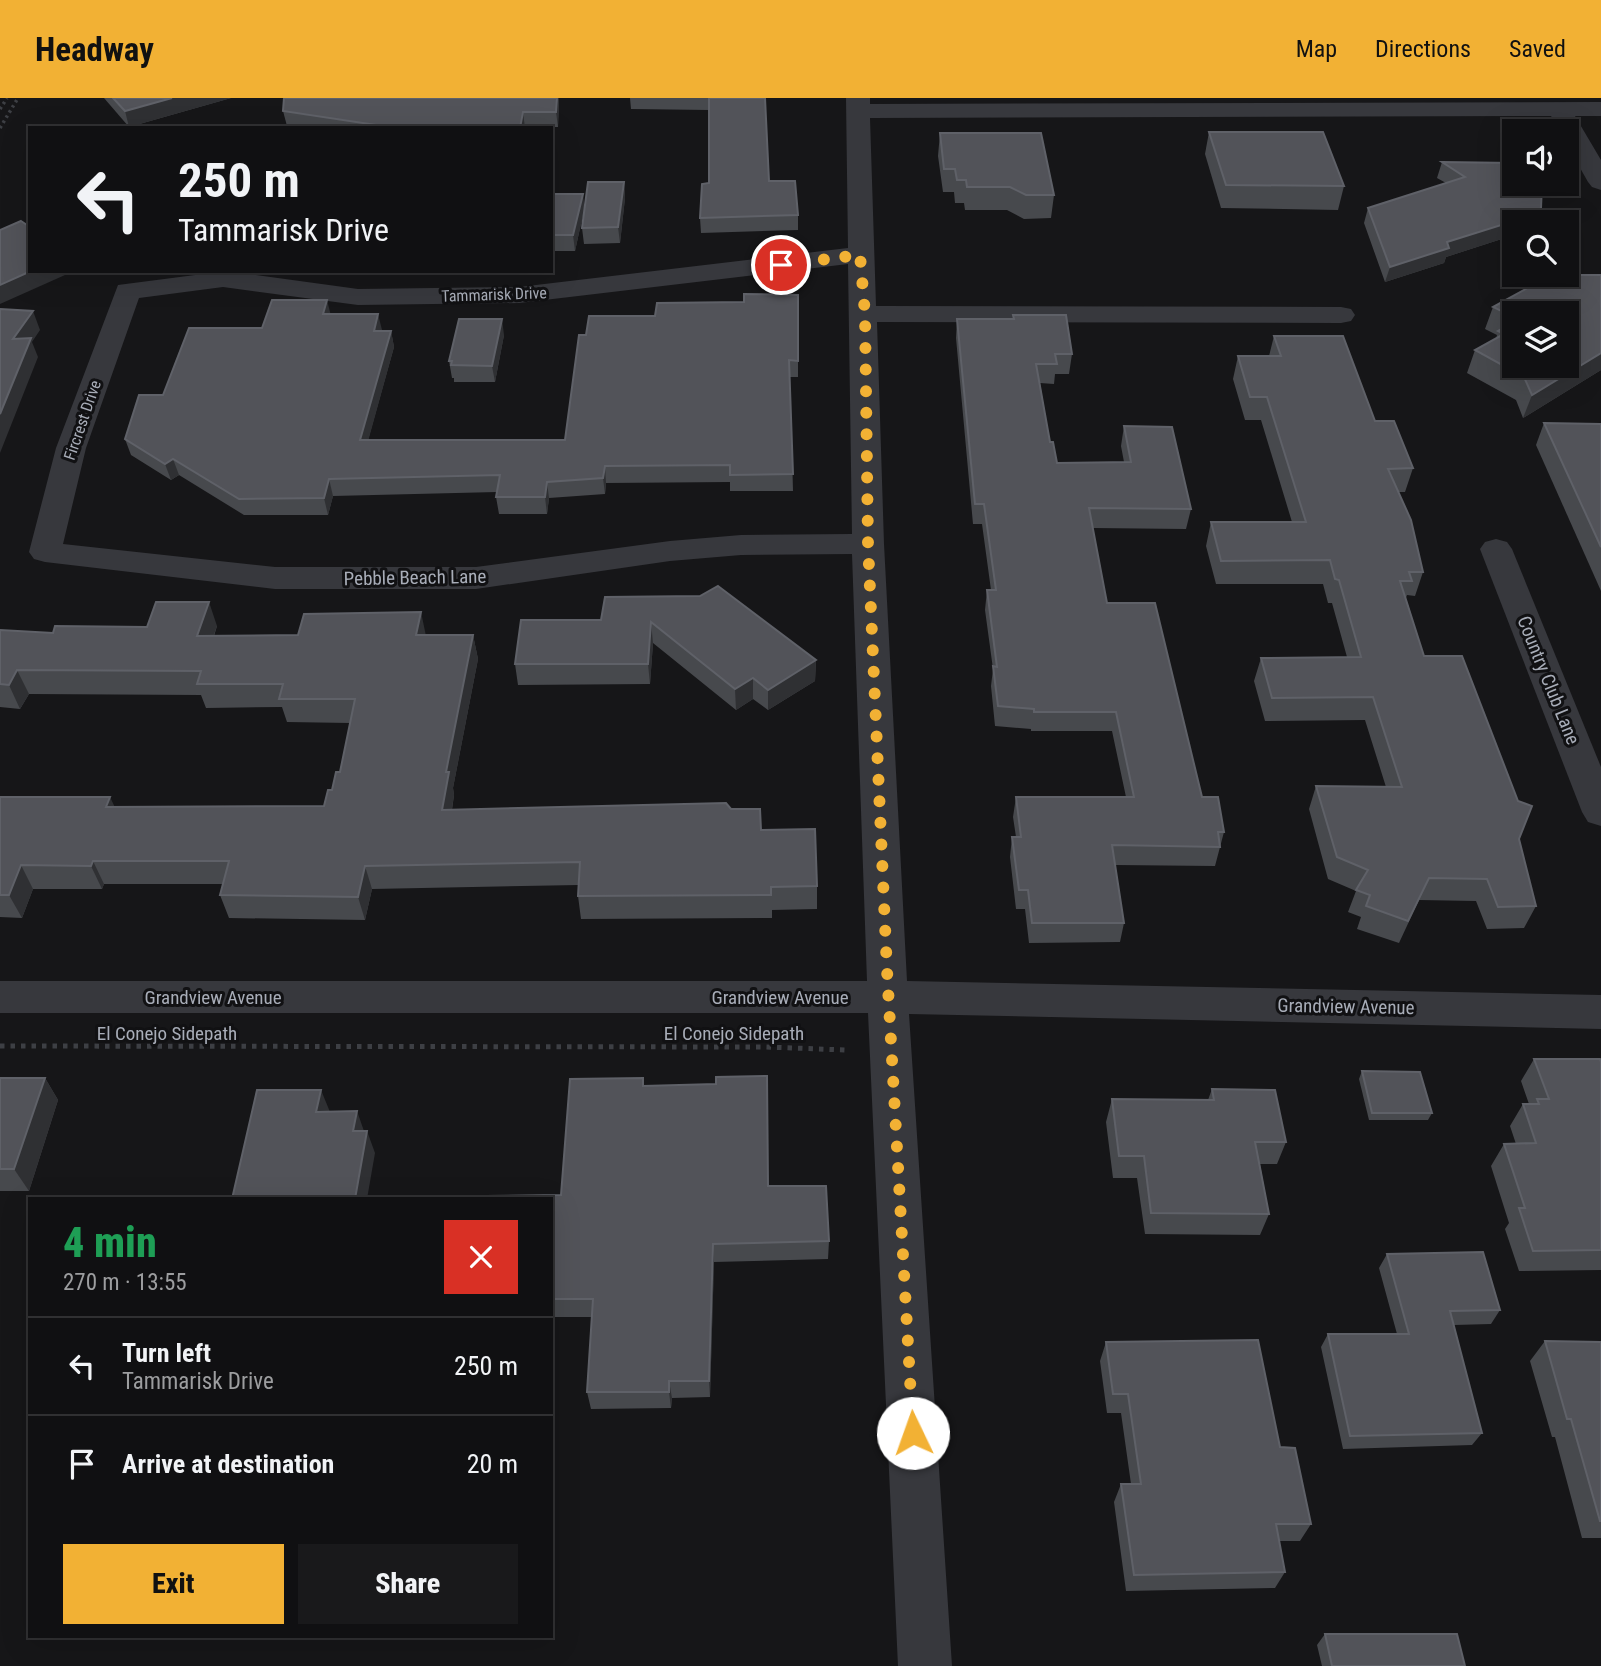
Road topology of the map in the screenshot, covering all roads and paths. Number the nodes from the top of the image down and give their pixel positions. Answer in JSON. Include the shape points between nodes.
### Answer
{"nodes":[{"id":1,"x":7,"y":98,"type":"edge"},
{"id":2,"x":18,"y":98,"type":"edge"},
{"id":3,"x":859,"y":104,"type":"edge"},
{"id":4,"x":0,"y":109,"type":"edge"},
{"id":5,"x":1559,"y":109,"type":"junction"},
{"id":6,"x":1601,"y":109,"type":"edge"},
{"id":7,"x":0,"y":128,"type":"edge"},
{"id":8,"x":1601,"y":181,"type":"edge"},
{"id":9,"x":860,"y":255,"type":"junction"},
{"id":10,"x":128,"y":291,"type":"joint"},
{"id":11,"x":865,"y":314,"type":"junction"},
{"id":12,"x":1341,"y":315,"type":"dead end"},
{"id":13,"x":868,"y":544,"type":"junction"},
{"id":14,"x":1496,"y":549,"type":"dead end"},
{"id":15,"x":45,"y":552,"type":"joint"},
{"id":16,"x":1601,"y":812,"type":"edge"},
{"id":17,"x":0,"y":997,"type":"edge"},
{"id":18,"x":888,"y":997,"type":"junction"},
{"id":19,"x":1601,"y":1012,"type":"edge"},
{"id":20,"x":0,"y":1046,"type":"edge"},
{"id":21,"x":849,"y":1053,"type":"dead end"},
{"id":22,"x":925,"y":1666,"type":"edge"}],
"edges":[{"from":1,"to":4,"type":"path"},
{"from":2,"to":7,"type":"path"},
{"from":3,"to":5,"type":"street"},
{"from":3,"to":9,"type":"street"},
{"from":5,"to":6,"type":"street"},
{"from":5,"to":8,"type":"street"},
{"from":9,"to":10,"type":"street","name":"Tammarisk Drive","via":[[520,295],[358,297],[223,279]]},
{"from":9,"to":11,"type":"street"},
{"from":10,"to":15,"type":"street","name":"Fircrest Drive","via":[[71,448]]},
{"from":11,"to":12,"type":"street"},
{"from":11,"to":13,"type":"street"},
{"from":13,"to":15,"type":"street","name":"Pebble Beach Lane","via":[[670,551],[476,578],[275,578]]},
{"from":13,"to":18,"type":"street"},
{"from":14,"to":16,"type":"street","name":"Country Club Lane"},
{"from":17,"to":18,"type":"street","name":"Grandview Avenue"},
{"from":18,"to":19,"type":"street","name":"Grandview Avenue"},
{"from":18,"to":22,"type":"street"},
{"from":20,"to":21,"type":"path","name":"El Conejo Sidepath","via":[[753,1047],[843,1049]]}]}
